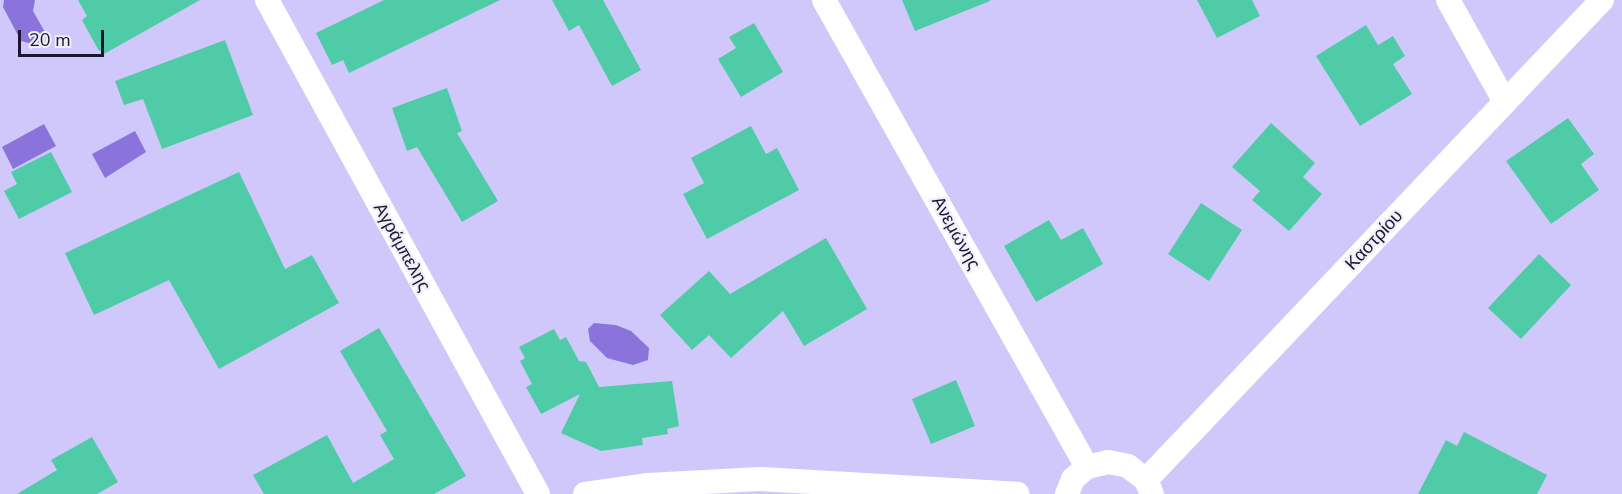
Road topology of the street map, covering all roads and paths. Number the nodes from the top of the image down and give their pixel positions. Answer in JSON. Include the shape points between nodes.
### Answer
{"nodes":[{"id":1,"x":267,"y":0,"type":"edge"},
{"id":2,"x":824,"y":0,"type":"edge"},
{"id":3,"x":1448,"y":0,"type":"edge"},
{"id":4,"x":1602,"y":0,"type":"edge"},
{"id":5,"x":1504,"y":102,"type":"junction"},
{"id":6,"x":1088,"y":467,"type":"junction"},
{"id":7,"x":1149,"y":487,"type":"edge"},
{"id":8,"x":538,"y":494,"type":"edge"},
{"id":9,"x":585,"y":494,"type":"edge"},
{"id":10,"x":1018,"y":494,"type":"edge"},
{"id":11,"x":1067,"y":494,"type":"edge"}],
"edges":[{"from":1,"to":8,"type":"street","name":"Αγράμπελης"},
{"from":2,"to":6,"type":"street","name":"Ανεμώνης"},
{"from":3,"to":5,"type":"street"},
{"from":4,"to":5,"type":"street","name":"Καστρίου"},
{"from":5,"to":7,"type":"street","name":"Καστρίου"},
{"from":6,"to":7,"type":"street","via":[[1108,462],[1128,466]]},
{"from":6,"to":11,"type":"street","via":[[1073,479]]},
{"from":9,"to":10,"type":"street","via":[[648,485],[760,479]]}]}
